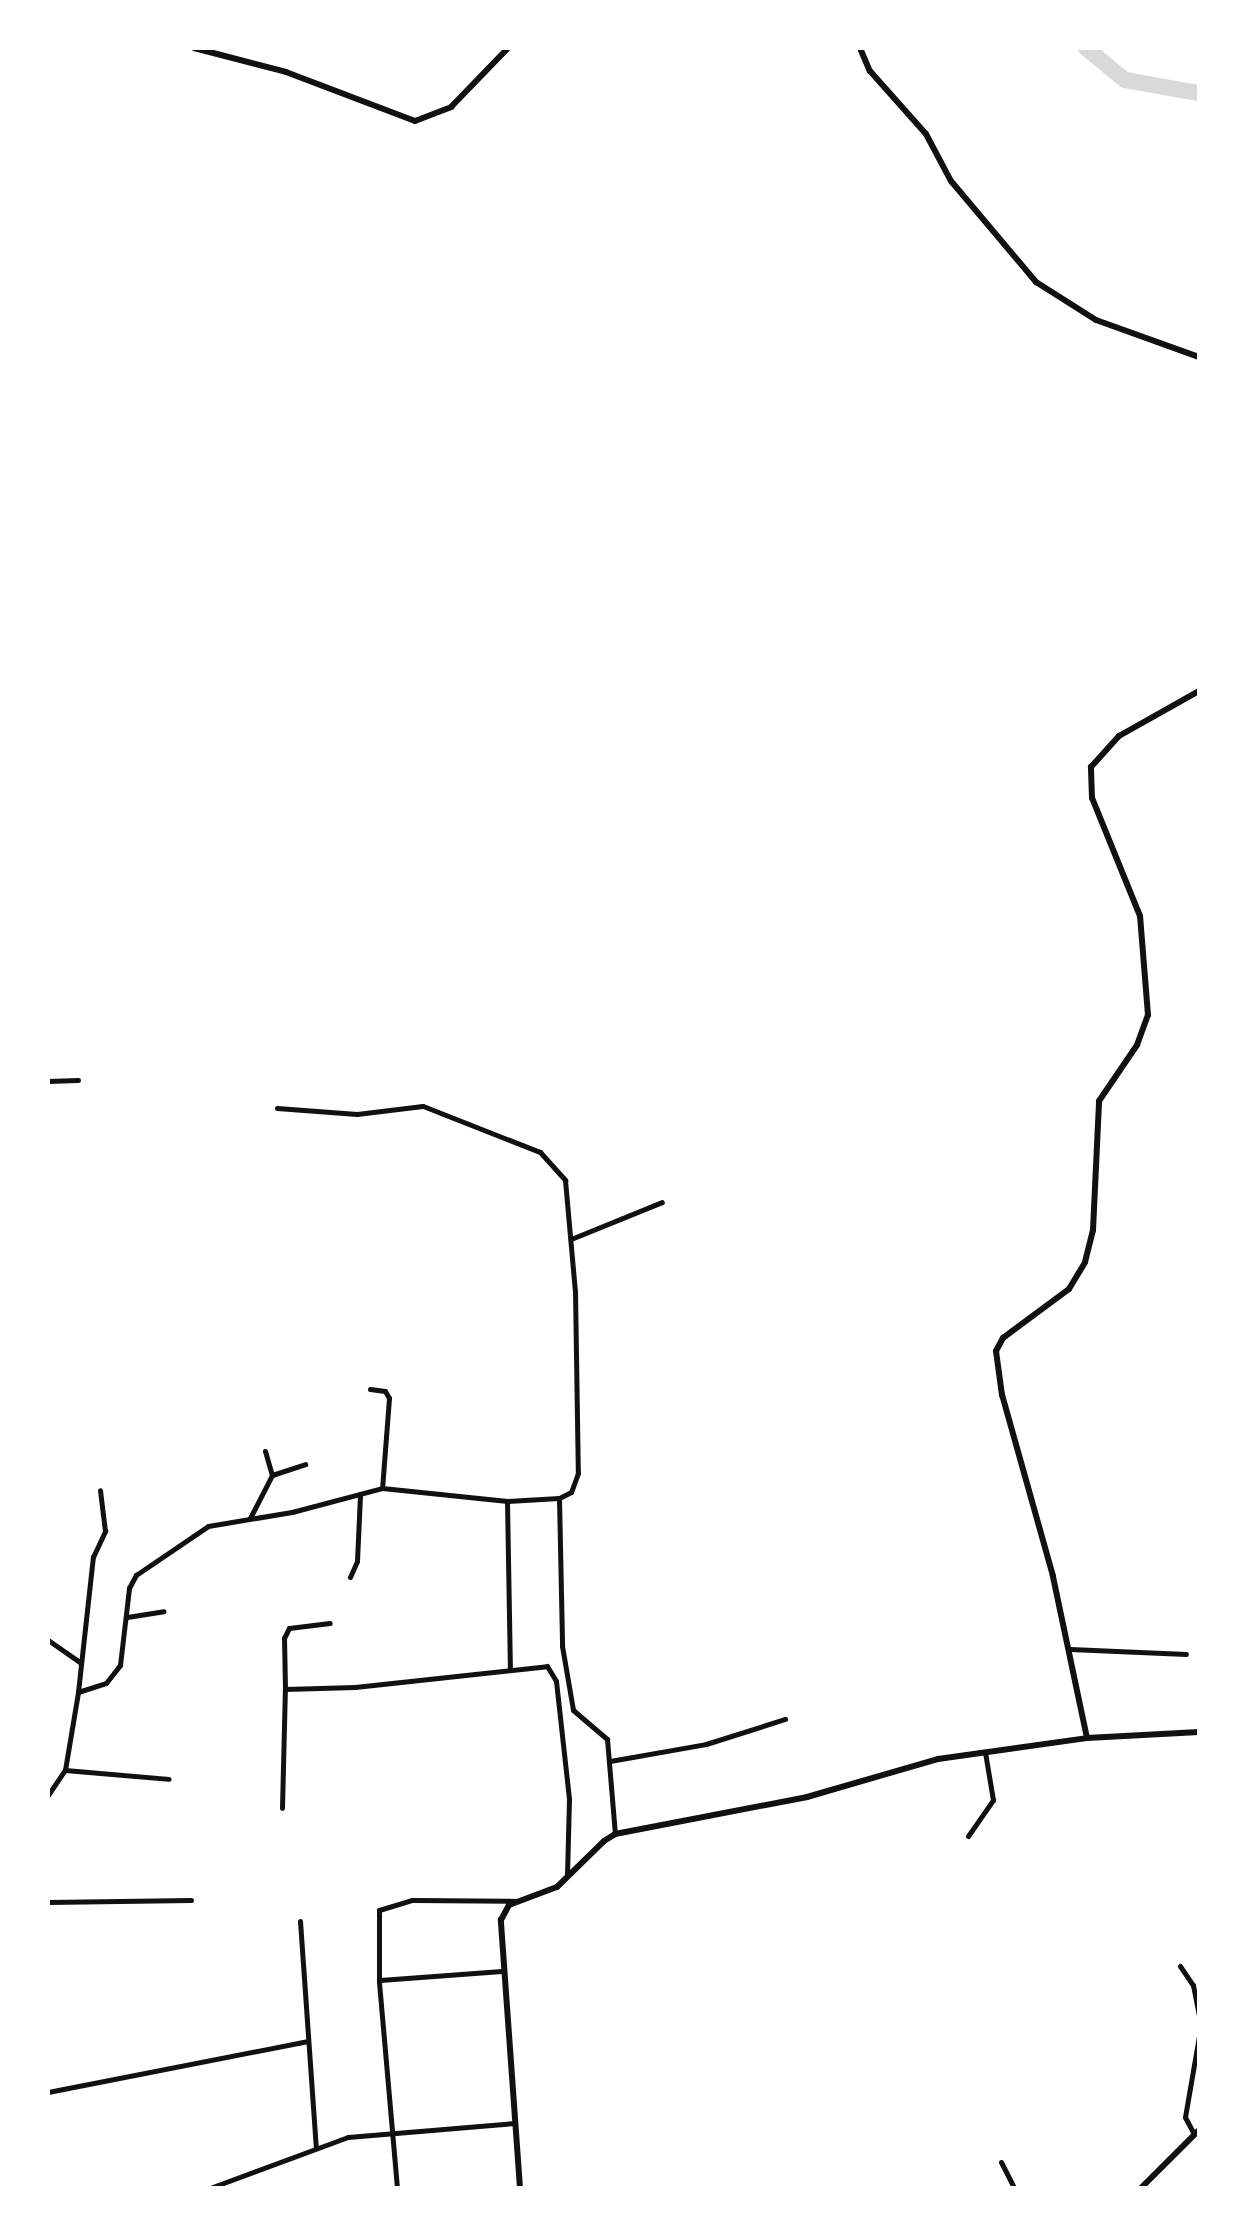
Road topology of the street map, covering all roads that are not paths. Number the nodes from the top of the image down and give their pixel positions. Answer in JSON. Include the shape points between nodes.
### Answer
{"nodes":[{"id":1,"x":194,"y":48,"type":"edge"},
{"id":2,"x":508,"y":48,"type":"edge"},
{"id":3,"x":860,"y":48,"type":"edge"},
{"id":4,"x":1199,"y":357,"type":"edge"},
{"id":5,"x":1199,"y":691,"type":"edge"},
{"id":6,"x":78,"y":1080,"type":"dead end"},
{"id":7,"x":48,"y":1081,"type":"edge"},
{"id":8,"x":277,"y":1108,"type":"dead end"},
{"id":9,"x":662,"y":1202,"type":"dead end"},
{"id":10,"x":571,"y":1239,"type":"junction"},
{"id":11,"x":370,"y":1389,"type":"dead end"},
{"id":12,"x":265,"y":1451,"type":"dead end"},
{"id":13,"x":305,"y":1464,"type":"dead end"},
{"id":14,"x":272,"y":1475,"type":"junction"},
{"id":15,"x":382,"y":1488,"type":"junction"},
{"id":16,"x":100,"y":1490,"type":"dead end"},
{"id":17,"x":360,"y":1494,"type":"junction"},
{"id":18,"x":559,"y":1498,"type":"junction"},
{"id":19,"x":507,"y":1501,"type":"junction"},
{"id":20,"x":249,"y":1519,"type":"junction"},
{"id":21,"x":350,"y":1577,"type":"dead end"},
{"id":22,"x":164,"y":1611,"type":"dead end"},
{"id":23,"x":127,"y":1617,"type":"junction"},
{"id":24,"x":330,"y":1623,"type":"dead end"},
{"id":25,"x":48,"y":1640,"type":"edge"},
{"id":26,"x":1070,"y":1649,"type":"junction"},
{"id":27,"x":1186,"y":1654,"type":"dead end"},
{"id":28,"x":82,"y":1663,"type":"junction"},
{"id":29,"x":510,"y":1668,"type":"junction"},
{"id":30,"x":285,"y":1689,"type":"junction"},
{"id":31,"x":78,"y":1692,"type":"junction"},
{"id":32,"x":785,"y":1719,"type":"dead end"},
{"id":33,"x":1199,"y":1732,"type":"edge"},
{"id":34,"x":1087,"y":1738,"type":"junction"},
{"id":35,"x":985,"y":1752,"type":"junction"},
{"id":36,"x":610,"y":1761,"type":"junction"},
{"id":37,"x":65,"y":1770,"type":"junction"},
{"id":38,"x":169,"y":1779,"type":"dead end"},
{"id":39,"x":48,"y":1795,"type":"edge"},
{"id":40,"x":282,"y":1808,"type":"dead end"},
{"id":41,"x":615,"y":1834,"type":"junction"},
{"id":42,"x":968,"y":1836,"type":"dead end"},
{"id":43,"x":567,"y":1875,"type":"junction"},
{"id":44,"x":191,"y":1900,"type":"dead end"},
{"id":45,"x":517,"y":1901,"type":"junction"},
{"id":46,"x":48,"y":1902,"type":"edge"},
{"id":47,"x":300,"y":1921,"type":"dead end"},
{"id":48,"x":1180,"y":1966,"type":"dead end"},
{"id":49,"x":502,"y":1971,"type":"junction"},
{"id":50,"x":379,"y":1981,"type":"junction"},
{"id":51,"x":1199,"y":2017,"type":"edge"},
{"id":52,"x":1199,"y":2036,"type":"edge"},
{"id":53,"x":308,"y":2041,"type":"junction"},
{"id":54,"x":48,"y":2092,"type":"edge"},
{"id":55,"x":514,"y":2123,"type":"junction"},
{"id":56,"x":1196,"y":2132,"type":"edge"},
{"id":57,"x":394,"y":2134,"type":"junction"},
{"id":58,"x":316,"y":2148,"type":"junction"},
{"id":59,"x":1001,"y":2162,"type":"dead end"},
{"id":60,"x":210,"y":2188,"type":"edge"},
{"id":61,"x":397,"y":2188,"type":"edge"},
{"id":62,"x":520,"y":2188,"type":"edge"},
{"id":63,"x":1014,"y":2188,"type":"edge"},
{"id":64,"x":1141,"y":2188,"type":"edge"}],
"edges":[{"from":1,"to":2,"type":"street","via":[[286,72],[415,121],[451,107]]},
{"from":3,"to":4,"type":"street","via":[[870,71],[926,134],[951,181],[1036,282],[1096,320]]},
{"from":5,"to":26,"type":"street","via":[[1119,736],[1091,767],[1092,798],[1140,916],[1148,1015],[1137,1045],[1099,1101],[1093,1230],[1085,1262],[1069,1289],[1003,1338],[996,1351],[1002,1395]]},
{"from":6,"to":7,"type":"street"},
{"from":8,"to":10,"type":"street","via":[[357,1114],[423,1106],[540,1152],[565,1180]]},
{"from":9,"to":10,"type":"street"},
{"from":10,"to":18,"type":"street","via":[[578,1473],[571,1492]]},
{"from":11,"to":15,"type":"street","via":[[385,1391],[389,1398]]},
{"from":12,"to":14,"type":"street"},
{"from":13,"to":14,"type":"street"},
{"from":14,"to":20,"type":"street"},
{"from":15,"to":17,"type":"street"},
{"from":15,"to":19,"type":"street"},
{"from":16,"to":28,"type":"street","via":[[105,1531],[93,1557]]},
{"from":17,"to":20,"type":"street"},
{"from":17,"to":21,"type":"street","via":[[357,1561]]},
{"from":18,"to":19,"type":"street"},
{"from":18,"to":36,"type":"street","via":[[562,1646],[572,1706],[607,1739]]},
{"from":19,"to":29,"type":"street"},
{"from":20,"to":23,"type":"street","via":[[208,1526],[158,1556],[129,1588]]},
{"from":22,"to":23,"type":"street"},
{"from":23,"to":31,"type":"street","via":[[123,1653],[111,1680]]},
{"from":24,"to":30,"type":"street","via":[[289,1628],[284,1638]]},
{"from":25,"to":28,"type":"street"},
{"from":26,"to":27,"type":"street"},
{"from":26,"to":34,"type":"street"},
{"from":28,"to":31,"type":"street"},
{"from":29,"to":30,"type":"street","via":[[355,1687]]},
{"from":29,"to":43,"type":"street","via":[[547,1666],[556,1681],[569,1799]]},
{"from":30,"to":40,"type":"street"},
{"from":31,"to":37,"type":"street"},
{"from":32,"to":36,"type":"street","via":[[706,1744]]},
{"from":33,"to":34,"type":"street"},
{"from":34,"to":35,"type":"street"},
{"from":35,"to":41,"type":"street","via":[[922,1762],[807,1797]]},
{"from":35,"to":42,"type":"street","via":[[993,1800]]},
{"from":36,"to":41,"type":"street"},
{"from":37,"to":38,"type":"street"},
{"from":37,"to":39,"type":"street"},
{"from":41,"to":43,"type":"street"},
{"from":43,"to":45,"type":"street","via":[[549,1892]]},
{"from":44,"to":46,"type":"street"},
{"from":45,"to":49,"type":"street","via":[[501,1920]]},
{"from":45,"to":50,"type":"street","via":[[412,1900],[384,1906],[377,1917]]},
{"from":47,"to":53,"type":"street"},
{"from":48,"to":51,"type":"street","via":[[1193,1985]]},
{"from":49,"to":50,"type":"street"},
{"from":49,"to":55,"type":"street"},
{"from":50,"to":57,"type":"street"},
{"from":52,"to":56,"type":"street","via":[[1185,2117]]},
{"from":53,"to":54,"type":"street"},
{"from":53,"to":58,"type":"street"},
{"from":55,"to":57,"type":"street"},
{"from":55,"to":62,"type":"street"},
{"from":56,"to":64,"type":"street"},
{"from":57,"to":58,"type":"street","via":[[358,2135]]},
{"from":57,"to":61,"type":"street"},
{"from":58,"to":60,"type":"street"},
{"from":59,"to":63,"type":"street"}]}
